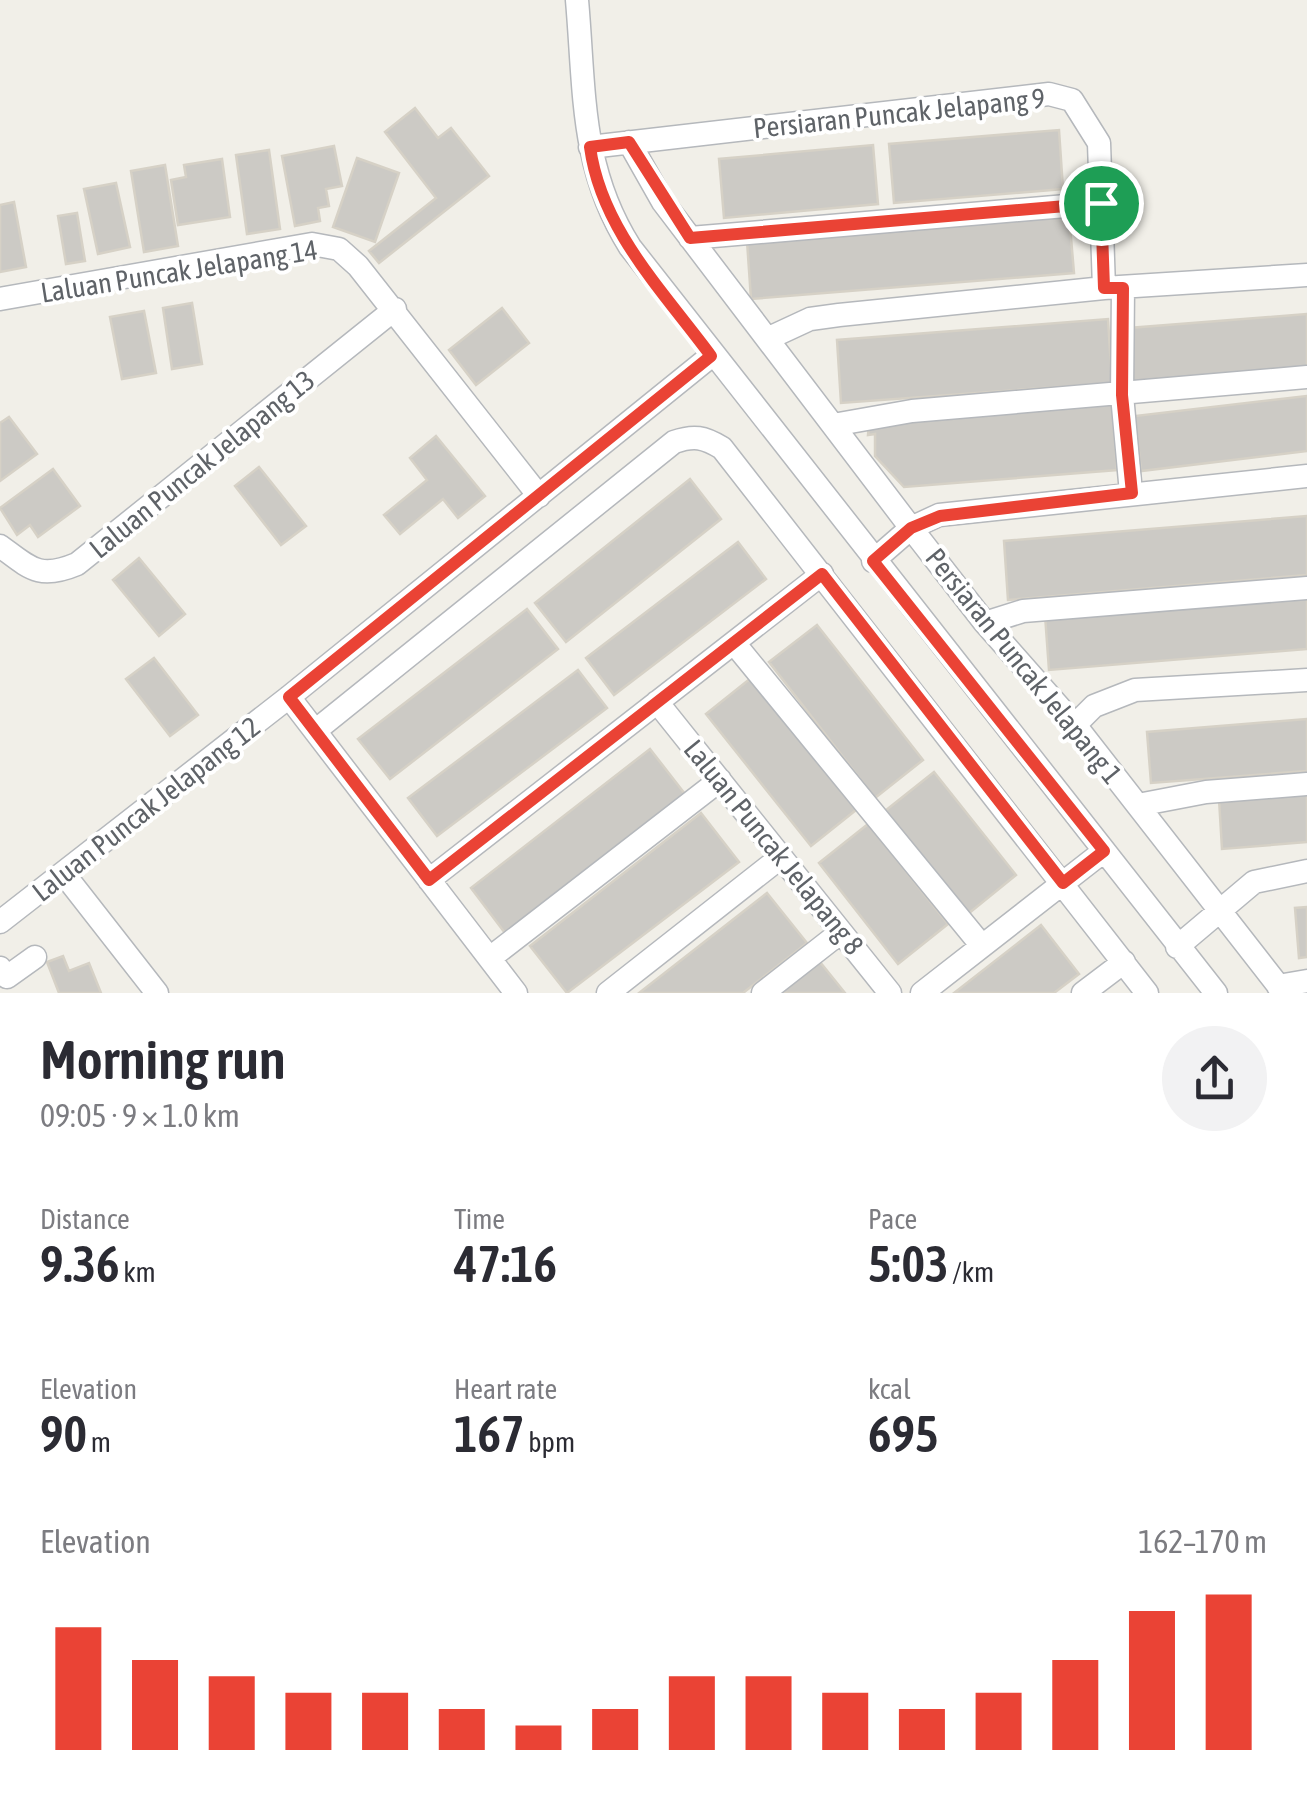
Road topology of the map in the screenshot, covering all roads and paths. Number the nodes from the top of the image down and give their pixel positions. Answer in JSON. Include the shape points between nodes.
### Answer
{"nodes":[{"id":1,"x":577,"y":0,"type":"edge"},
{"id":2,"x":629,"y":142,"type":"junction"},
{"id":3,"x":590,"y":147,"type":"junction"},
{"id":4,"x":1101,"y":203,"type":"junction"},
{"id":5,"x":690,"y":238,"type":"junction"},
{"id":6,"x":1307,"y":274,"type":"edge"},
{"id":7,"x":1113,"y":288,"type":"junction"},
{"id":8,"x":0,"y":300,"type":"edge"},
{"id":9,"x":395,"y":308,"type":"junction"},
{"id":10,"x":769,"y":338,"type":"junction"},
{"id":11,"x":711,"y":356,"type":"junction"},
{"id":12,"x":1307,"y":377,"type":"edge"},
{"id":13,"x":1122,"y":395,"type":"junction"},
{"id":14,"x":833,"y":425,"type":"junction"},
{"id":15,"x":1307,"y":476,"type":"edge"},
{"id":16,"x":1132,"y":493,"type":"junction"},
{"id":17,"x":540,"y":496,"type":"junction"},
{"id":18,"x":911,"y":528,"type":"junction"},
{"id":19,"x":0,"y":546,"type":"edge"},
{"id":20,"x":873,"y":561,"type":"junction"},
{"id":21,"x":822,"y":574,"type":"junction"},
{"id":22,"x":1307,"y":588,"type":"edge"},
{"id":23,"x":985,"y":623,"type":"junction"},
{"id":24,"x":734,"y":642,"type":"junction"},
{"id":25,"x":1307,"y":680,"type":"edge"},
{"id":26,"x":289,"y":697,"type":"junction"},
{"id":27,"x":657,"y":702,"type":"junction"},
{"id":28,"x":1075,"y":724,"type":"junction"},
{"id":29,"x":315,"y":731,"type":"junction"},
{"id":30,"x":720,"y":780,"type":"junction"},
{"id":31,"x":1307,"y":784,"type":"edge"},
{"id":32,"x":1138,"y":805,"type":"junction"},
{"id":33,"x":1104,"y":851,"type":"junction"},
{"id":34,"x":781,"y":856,"type":"junction"},
{"id":35,"x":1307,"y":871,"type":"edge"},
{"id":36,"x":64,"y":874,"type":"junction"},
{"id":37,"x":429,"y":880,"type":"junction"},
{"id":38,"x":1063,"y":883,"type":"junction"},
{"id":39,"x":1219,"y":908,"type":"junction"},
{"id":40,"x":0,"y":922,"type":"edge"},
{"id":41,"x":842,"y":932,"type":"junction"},
{"id":42,"x":982,"y":946,"type":"junction"},
{"id":43,"x":1177,"y":946,"type":"junction"},
{"id":44,"x":35,"y":957,"type":"dead end"},
{"id":45,"x":490,"y":958,"type":"junction"},
{"id":46,"x":1124,"y":962,"type":"junction"},
{"id":47,"x":1307,"y":980,"type":"edge"},
{"id":48,"x":2,"y":982,"type":"edge"},
{"id":49,"x":1281,"y":989,"type":"edge"},
{"id":50,"x":157,"y":993,"type":"edge"},
{"id":51,"x":516,"y":993,"type":"edge"},
{"id":52,"x":608,"y":993,"type":"edge"},
{"id":53,"x":763,"y":993,"type":"edge"},
{"id":54,"x":890,"y":993,"type":"edge"},
{"id":55,"x":922,"y":993,"type":"edge"},
{"id":56,"x":1084,"y":993,"type":"edge"},
{"id":57,"x":1147,"y":993,"type":"edge"},
{"id":58,"x":1216,"y":993,"type":"edge"}],
"edges":[{"from":1,"to":3,"type":"street"},
{"from":2,"to":3,"type":"street","name":"Persiaran Puncak Jelapang 9"},
{"from":2,"to":4,"type":"street","name":"Persiaran Puncak Jelapang 9","via":[[1049,94],[1072,100],[1088,118],[1099,142]]},
{"from":2,"to":5,"type":"street","name":"Persiaran Puncak Jelapang 1"},
{"from":3,"to":11,"type":"street","via":[[607,211]]},
{"from":4,"to":5,"type":"street"},
{"from":4,"to":7,"type":"street","name":"Persiaran Puncak Jelapang 9"},
{"from":5,"to":10,"type":"street","name":"Persiaran Puncak Jelapang 1"},
{"from":6,"to":7,"type":"street"},
{"from":7,"to":10,"type":"street","via":[[810,319]]},
{"from":7,"to":13,"type":"street","name":"Persiaran Puncak Jelapang 9"},
{"from":8,"to":9,"type":"street","name":"Laluan Puncak Jelapang 14","via":[[312,244],[339,249]]},
{"from":9,"to":17,"type":"street","name":"Laluan Puncak Jelapang 14"},
{"from":9,"to":19,"type":"street","name":"Laluan Puncak Jelapang 13","via":[[77,564],[54,574],[32,570]]},
{"from":10,"to":14,"type":"street","name":"Persiaran Puncak Jelapang 1"},
{"from":11,"to":17,"type":"street","name":"Laluan Puncak Jelapang 12"},
{"from":11,"to":20,"type":"street"},
{"from":12,"to":13,"type":"street"},
{"from":13,"to":14,"type":"street","via":[[912,411]]},
{"from":13,"to":16,"type":"street","name":"Persiaran Puncak Jelapang 9"},
{"from":14,"to":18,"type":"street","name":"Persiaran Puncak Jelapang 1"},
{"from":15,"to":16,"type":"street"},
{"from":16,"to":18,"type":"street","via":[[975,509]]},
{"from":17,"to":26,"type":"street","name":"Laluan Puncak Jelapang 12"},
{"from":18,"to":20,"type":"street"},
{"from":18,"to":23,"type":"street","name":"Persiaran Puncak Jelapang 1"},
{"from":20,"to":33,"type":"street"},
{"from":21,"to":24,"type":"street"},
{"from":21,"to":29,"type":"street","via":[[722,448],[691,436],[674,442]]},
{"from":21,"to":38,"type":"street"},
{"from":22,"to":23,"type":"street","via":[[1023,610]]},
{"from":23,"to":28,"type":"street","name":"Persiaran Puncak Jelapang 1"},
{"from":24,"to":27,"type":"street"},
{"from":24,"to":42,"type":"street"},
{"from":25,"to":28,"type":"street","via":[[1135,690],[1094,706]]},
{"from":26,"to":29,"type":"street"},
{"from":26,"to":36,"type":"street","name":"Laluan Puncak Jelapang 12"},
{"from":27,"to":30,"type":"street","name":"Laluan Puncak Jelapang 8"},
{"from":27,"to":37,"type":"street"},
{"from":28,"to":32,"type":"street","name":"Persiaran Puncak Jelapang 1"},
{"from":29,"to":37,"type":"street"},
{"from":30,"to":34,"type":"street","name":"Laluan Puncak Jelapang 8"},
{"from":30,"to":45,"type":"street"},
{"from":31,"to":32,"type":"street"},
{"from":32,"to":39,"type":"street","name":"Persiaran Puncak Jelapang 1"},
{"from":33,"to":38,"type":"street"},
{"from":33,"to":43,"type":"street"},
{"from":34,"to":41,"type":"street","name":"Laluan Puncak Jelapang 8"},
{"from":34,"to":52,"type":"street"},
{"from":35,"to":39,"type":"street","via":[[1254,882]]},
{"from":36,"to":40,"type":"street","name":"Laluan Puncak Jelapang 12"},
{"from":36,"to":50,"type":"street"},
{"from":37,"to":45,"type":"street"},
{"from":38,"to":42,"type":"street"},
{"from":38,"to":46,"type":"street"},
{"from":39,"to":43,"type":"street"},
{"from":39,"to":49,"type":"street","name":"Persiaran Puncak Jelapang 1"},
{"from":41,"to":53,"type":"street"},
{"from":41,"to":54,"type":"street","name":"Laluan Puncak Jelapang 8"},
{"from":42,"to":55,"type":"street"},
{"from":43,"to":58,"type":"street"},
{"from":44,"to":48,"type":"street"},
{"from":45,"to":51,"type":"street"},
{"from":46,"to":56,"type":"street"},
{"from":46,"to":57,"type":"street"},
{"from":47,"to":49,"type":"street"}]}
